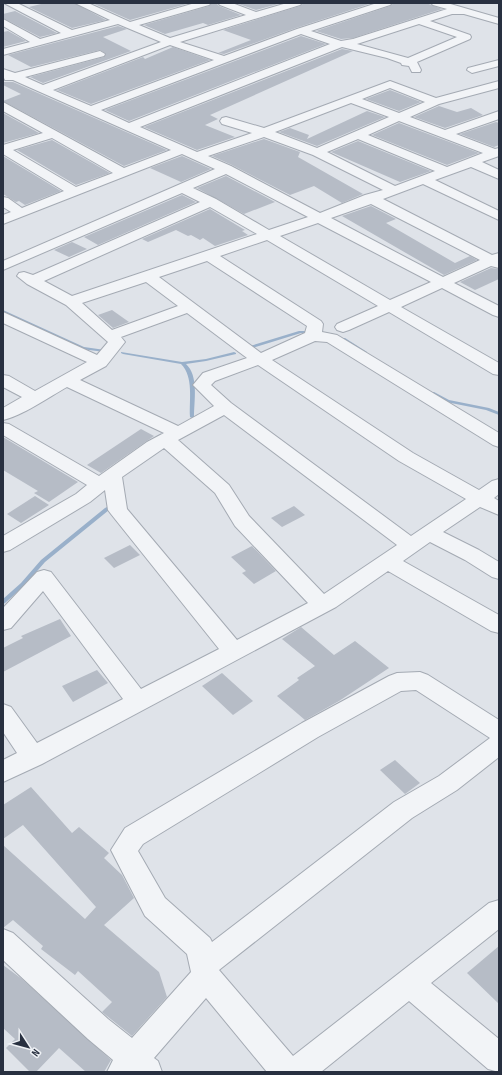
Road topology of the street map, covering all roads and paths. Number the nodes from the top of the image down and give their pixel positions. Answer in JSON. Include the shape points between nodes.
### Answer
{"nodes":[{"id":1,"x":9,"y":3,"type":"edge"},
{"id":2,"x":80,"y":3,"type":"edge"},
{"id":3,"x":206,"y":3,"type":"edge"},
{"id":4,"x":223,"y":3,"type":"edge"},
{"id":5,"x":297,"y":3,"type":"edge"},
{"id":6,"x":387,"y":3,"type":"edge"},
{"id":7,"x":436,"y":3,"type":"edge"},
{"id":8,"x":155,"y":6,"type":"dead end"},
{"id":9,"x":452,"y":11,"type":"junction"},
{"id":10,"x":172,"y":13,"type":"junction"},
{"id":11,"x":255,"y":15,"type":"junction"},
{"id":12,"x":419,"y":21,"type":"junction"},
{"id":13,"x":499,"y":21,"type":"edge"},
{"id":14,"x":3,"y":22,"type":"edge"},
{"id":15,"x":124,"y":23,"type":"junction"},
{"id":16,"x":301,"y":31,"type":"junction"},
{"id":17,"x":71,"y":34,"type":"junction"},
{"id":18,"x":171,"y":42,"type":"junction"},
{"id":19,"x":40,"y":43,"type":"junction"},
{"id":20,"x":340,"y":44,"type":"junction"},
{"id":21,"x":3,"y":52,"type":"edge"},
{"id":22,"x":100,"y":54,"type":"dead end"},
{"id":23,"x":225,"y":60,"type":"junction"},
{"id":24,"x":406,"y":63,"type":"junction"},
{"id":25,"x":499,"y":63,"type":"edge"},
{"id":26,"x":472,"y":70,"type":"dead end"},
{"id":27,"x":6,"y":76,"type":"edge"},
{"id":28,"x":390,"y":84,"type":"junction"},
{"id":29,"x":499,"y":84,"type":"edge"},
{"id":30,"x":44,"y":89,"type":"junction"},
{"id":31,"x":351,"y":99,"type":"junction"},
{"id":32,"x":435,"y":102,"type":"junction"},
{"id":33,"x":3,"y":106,"type":"edge"},
{"id":34,"x":92,"y":110,"type":"junction"},
{"id":35,"x":499,"y":115,"type":"edge"},
{"id":36,"x":400,"y":117,"type":"junction"},
{"id":37,"x":226,"y":121,"type":"dead end"},
{"id":38,"x":129,"y":127,"type":"junction"},
{"id":39,"x":263,"y":132,"type":"junction"},
{"id":40,"x":54,"y":134,"type":"junction"},
{"id":41,"x":358,"y":135,"type":"junction"},
{"id":42,"x":443,"y":135,"type":"junction"},
{"id":43,"x":3,"y":149,"type":"edge"},
{"id":44,"x":182,"y":150,"type":"junction"},
{"id":45,"x":317,"y":152,"type":"junction"},
{"id":46,"x":497,"y":152,"type":"edge"},
{"id":47,"x":197,"y":156,"type":"junction"},
{"id":48,"x":471,"y":162,"type":"junction"},
{"id":49,"x":226,"y":169,"type":"junction"},
{"id":50,"x":446,"y":171,"type":"junction"},
{"id":51,"x":123,"y":173,"type":"junction"},
{"id":52,"x":499,"y":175,"type":"edge"},
{"id":53,"x":422,"y":179,"type":"junction"},
{"id":54,"x":182,"y":188,"type":"junction"},
{"id":55,"x":393,"y":190,"type":"junction"},
{"id":56,"x":74,"y":192,"type":"junction"},
{"id":57,"x":370,"y":198,"type":"junction"},
{"id":58,"x":3,"y":201,"type":"edge"},
{"id":59,"x":211,"y":202,"type":"junction"},
{"id":60,"x":21,"y":213,"type":"junction"},
{"id":61,"x":499,"y":216,"type":"edge"},
{"id":62,"x":319,"y":218,"type":"junction"},
{"id":63,"x":3,"y":220,"type":"edge"},
{"id":64,"x":266,"y":236,"type":"junction"},
{"id":65,"x":208,"y":255,"type":"junction"},
{"id":66,"x":496,"y":260,"type":"edge"},
{"id":67,"x":3,"y":265,"type":"edge"},
{"id":68,"x":148,"y":276,"type":"junction"},
{"id":69,"x":32,"y":280,"type":"junction"},
{"id":70,"x":442,"y":282,"type":"junction"},
{"id":71,"x":71,"y":302,"type":"junction"},
{"id":72,"x":388,"y":306,"type":"junction"},
{"id":73,"x":189,"y":307,"type":"junction"},
{"id":74,"x":499,"y":312,"type":"edge"},
{"id":75,"x":3,"y":317,"type":"edge"},
{"id":76,"x":343,"y":327,"type":"dead end"},
{"id":77,"x":314,"y":330,"type":"junction"},
{"id":78,"x":110,"y":336,"type":"junction"},
{"id":79,"x":260,"y":359,"type":"junction"},
{"id":80,"x":100,"y":362,"type":"junction"},
{"id":81,"x":499,"y":370,"type":"edge"},
{"id":82,"x":3,"y":380,"type":"edge"},
{"id":83,"x":68,"y":381,"type":"junction"},
{"id":84,"x":36,"y":398,"type":"junction"},
{"id":85,"x":225,"y":407,"type":"junction"},
{"id":86,"x":3,"y":415,"type":"edge"},
{"id":87,"x":3,"y":428,"type":"edge"},
{"id":88,"x":172,"y":436,"type":"junction"},
{"id":89,"x":499,"y":440,"type":"edge"},
{"id":90,"x":106,"y":479,"type":"junction"},
{"id":91,"x":499,"y":485,"type":"edge"},
{"id":92,"x":479,"y":498,"type":"junction"},
{"id":93,"x":499,"y":509,"type":"edge"},
{"id":94,"x":428,"y":533,"type":"junction"},
{"id":95,"x":7,"y":538,"type":"edge"},
{"id":96,"x":410,"y":545,"type":"junction"},
{"id":97,"x":387,"y":561,"type":"junction"},
{"id":98,"x":499,"y":572,"type":"edge"},
{"id":99,"x":322,"y":604,"type":"junction"},
{"id":100,"x":3,"y":622,"type":"edge"},
{"id":101,"x":499,"y":625,"type":"edge"},
{"id":102,"x":233,"y":651,"type":"junction"},
{"id":103,"x":138,"y":702,"type":"junction"},
{"id":104,"x":3,"y":713,"type":"edge"},
{"id":105,"x":499,"y":732,"type":"edge"},
{"id":106,"x":499,"y":744,"type":"edge"},
{"id":107,"x":33,"y":757,"type":"junction"},
{"id":108,"x":3,"y":772,"type":"edge"},
{"id":109,"x":499,"y":912,"type":"edge"},
{"id":110,"x":3,"y":942,"type":"edge"},
{"id":111,"x":205,"y":971,"type":"junction"},
{"id":112,"x":409,"y":983,"type":"junction"},
{"id":113,"x":499,"y":1058,"type":"edge"},
{"id":114,"x":134,"y":1067,"type":"edge"},
{"id":115,"x":287,"y":1072,"type":"edge"},
{"id":116,"x":297,"y":1072,"type":"edge"}],
"edges":[{"from":1,"to":17,"type":"street"},
{"from":2,"to":15,"type":"street"},
{"from":3,"to":10,"type":"street"},
{"from":4,"to":11,"type":"street"},
{"from":5,"to":11,"type":"street"},
{"from":6,"to":16,"type":"street"},
{"from":7,"to":9,"type":"street","via":[[458,9]]},
{"from":8,"to":10,"type":"street"},
{"from":9,"to":12,"type":"street"},
{"from":9,"to":13,"type":"street","via":[[464,11]]},
{"from":10,"to":15,"type":"street"},
{"from":11,"to":18,"type":"street"},
{"from":12,"to":20,"type":"street"},
{"from":12,"to":24,"type":"street","via":[[466,37]]},
{"from":14,"to":19,"type":"street"},
{"from":15,"to":17,"type":"street"},
{"from":15,"to":18,"type":"street"},
{"from":16,"to":20,"type":"street"},
{"from":16,"to":23,"type":"street"},
{"from":17,"to":19,"type":"street"},
{"from":18,"to":23,"type":"street"},
{"from":18,"to":30,"type":"street"},
{"from":19,"to":21,"type":"street"},
{"from":20,"to":24,"type":"street","via":[[391,56]]},
{"from":20,"to":38,"type":"street"},
{"from":22,"to":27,"type":"street"},
{"from":23,"to":34,"type":"street"},
{"from":24,"to":28,"type":"street","via":[[413,64],[416,72]]},
{"from":25,"to":26,"type":"street"},
{"from":27,"to":30,"type":"street"},
{"from":28,"to":31,"type":"street"},
{"from":28,"to":32,"type":"street"},
{"from":29,"to":32,"type":"street"},
{"from":30,"to":34,"type":"street"},
{"from":31,"to":36,"type":"street"},
{"from":31,"to":39,"type":"street"},
{"from":32,"to":36,"type":"street"},
{"from":33,"to":40,"type":"street"},
{"from":34,"to":38,"type":"street"},
{"from":35,"to":42,"type":"street"},
{"from":36,"to":41,"type":"street"},
{"from":36,"to":42,"type":"street"},
{"from":37,"to":39,"type":"street"},
{"from":38,"to":44,"type":"street"},
{"from":39,"to":45,"type":"street"},
{"from":39,"to":47,"type":"street"},
{"from":40,"to":43,"type":"street"},
{"from":40,"to":51,"type":"street"},
{"from":41,"to":45,"type":"street"},
{"from":41,"to":50,"type":"street"},
{"from":42,"to":46,"type":"street"},
{"from":43,"to":56,"type":"street"},
{"from":44,"to":47,"type":"street"},
{"from":44,"to":51,"type":"street"},
{"from":45,"to":55,"type":"street"},
{"from":46,"to":48,"type":"street"},
{"from":47,"to":49,"type":"street"},
{"from":48,"to":50,"type":"street"},
{"from":48,"to":52,"type":"street"},
{"from":49,"to":54,"type":"street"},
{"from":49,"to":62,"type":"street"},
{"from":50,"to":53,"type":"street"},
{"from":51,"to":56,"type":"street"},
{"from":53,"to":55,"type":"street"},
{"from":53,"to":61,"type":"street"},
{"from":54,"to":59,"type":"street"},
{"from":54,"to":67,"type":"street"},
{"from":55,"to":57,"type":"street"},
{"from":56,"to":60,"type":"street"},
{"from":57,"to":62,"type":"street"},
{"from":57,"to":66,"type":"street"},
{"from":58,"to":60,"type":"street"},
{"from":59,"to":64,"type":"street"},
{"from":59,"to":69,"type":"street"},
{"from":60,"to":63,"type":"street"},
{"from":62,"to":64,"type":"street"},
{"from":62,"to":70,"type":"street"},
{"from":64,"to":65,"type":"street"},
{"from":64,"to":72,"type":"street"},
{"from":65,"to":68,"type":"street"},
{"from":65,"to":77,"type":"street"},
{"from":66,"to":70,"type":"street"},
{"from":67,"to":69,"type":"street"},
{"from":68,"to":71,"type":"street"},
{"from":68,"to":73,"type":"street"},
{"from":69,"to":71,"type":"street"},
{"from":70,"to":72,"type":"street"},
{"from":70,"to":74,"type":"street"},
{"from":71,"to":78,"type":"street"},
{"from":72,"to":76,"type":"street"},
{"from":72,"to":81,"type":"street"},
{"from":73,"to":78,"type":"street"},
{"from":73,"to":79,"type":"street"},
{"from":75,"to":80,"type":"street"},
{"from":77,"to":79,"type":"street"},
{"from":77,"to":89,"type":"street"},
{"from":78,"to":80,"type":"street","via":[[117,342]]},
{"from":79,"to":85,"type":"street","via":[[209,377],[202,385]]},
{"from":79,"to":92,"type":"street","via":[[406,457]]},
{"from":80,"to":83,"type":"street"},
{"from":82,"to":84,"type":"street"},
{"from":83,"to":84,"type":"street"},
{"from":83,"to":88,"type":"street"},
{"from":84,"to":86,"type":"street"},
{"from":85,"to":88,"type":"street"},
{"from":85,"to":96,"type":"street"},
{"from":87,"to":90,"type":"street"},
{"from":88,"to":90,"type":"street"},
{"from":88,"to":99,"type":"street","via":[[222,489],[242,521]]},
{"from":90,"to":95,"type":"street","via":[[84,498]]},
{"from":90,"to":102,"type":"street","via":[[118,510]]},
{"from":91,"to":92,"type":"street"},
{"from":92,"to":93,"type":"street"},
{"from":92,"to":94,"type":"street"},
{"from":94,"to":96,"type":"street"},
{"from":94,"to":98,"type":"street"},
{"from":96,"to":97,"type":"street"},
{"from":97,"to":99,"type":"street"},
{"from":97,"to":101,"type":"street"},
{"from":99,"to":102,"type":"street"},
{"from":100,"to":103,"type":"street","via":[[44,578]]},
{"from":102,"to":103,"type":"street"},
{"from":103,"to":107,"type":"street"},
{"from":104,"to":107,"type":"street"},
{"from":105,"to":111,"type":"street","via":[[420,681],[397,682],[310,730],[134,836],[124,850],[155,907],[200,947]]},
{"from":106,"to":111,"type":"street","via":[[448,783],[403,810]]},
{"from":107,"to":108,"type":"street"},
{"from":109,"to":112,"type":"street"},
{"from":110,"to":114,"type":"street","via":[[98,1029]]},
{"from":111,"to":114,"type":"street"},
{"from":111,"to":115,"type":"street"},
{"from":112,"to":113,"type":"street"},
{"from":112,"to":116,"type":"street"}]}
